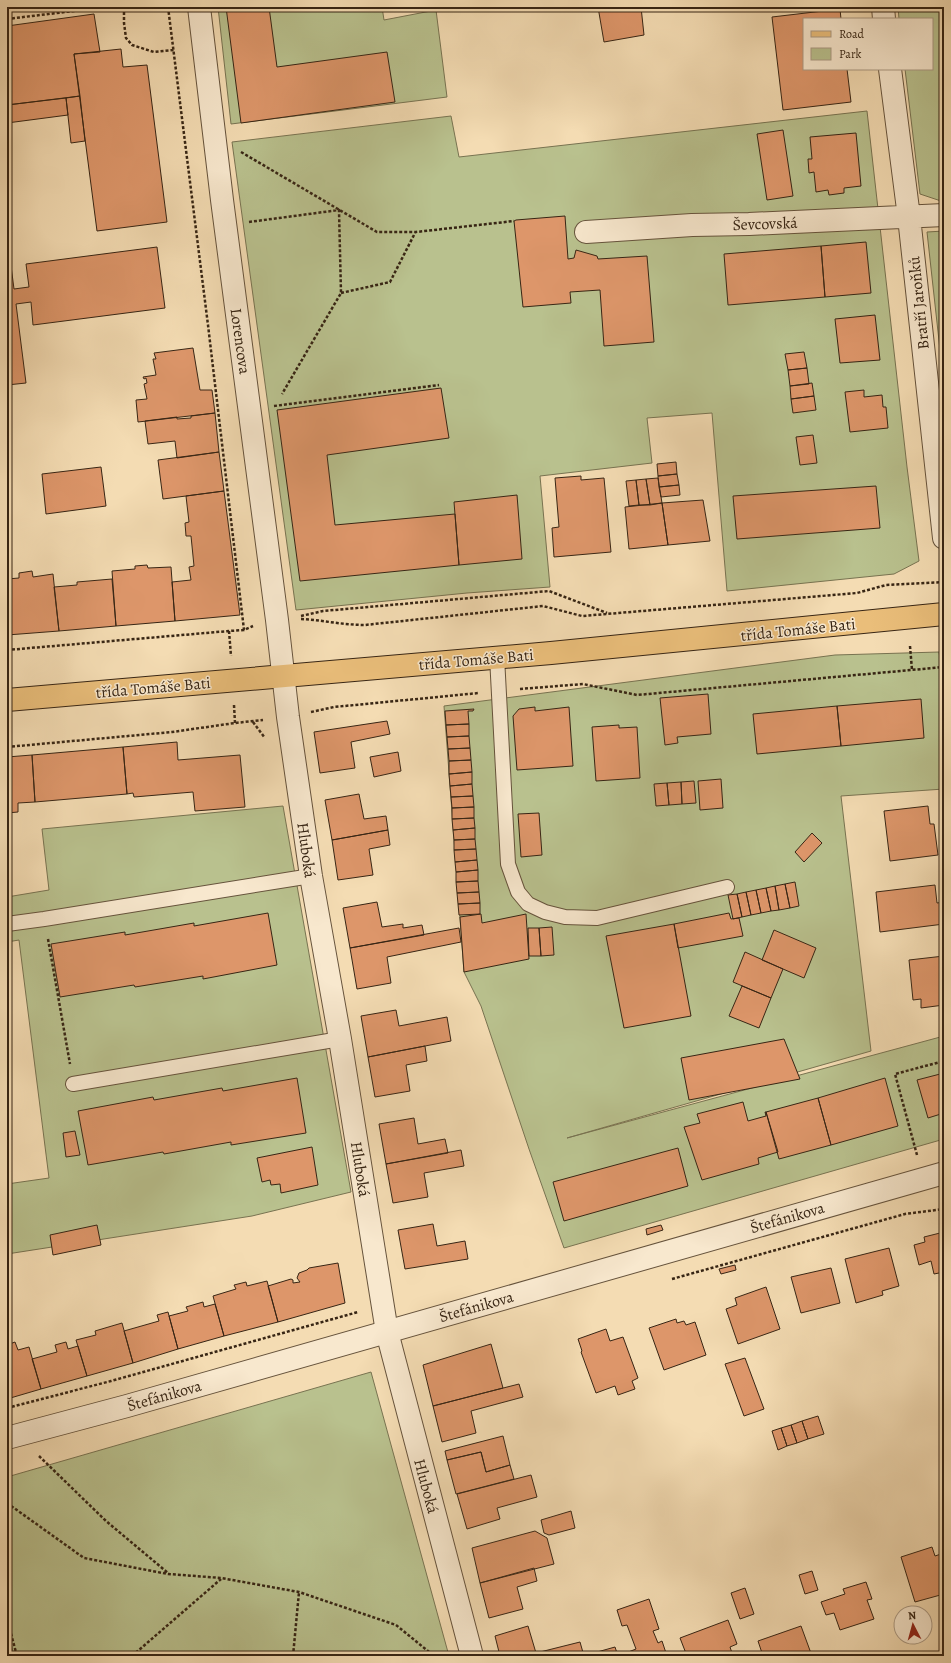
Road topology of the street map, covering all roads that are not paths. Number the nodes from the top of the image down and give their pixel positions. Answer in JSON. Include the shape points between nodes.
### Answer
{"nodes":[{"id":1,"x":199,"y":7,"type":"edge"},
{"id":2,"x":882,"y":7,"type":"edge"},
{"id":3,"x":884,"y":18,"type":"edge"},
{"id":4,"x":890,"y":70,"type":"edge"},
{"id":5,"x":944,"y":215,"type":"edge"},
{"id":6,"x":908,"y":217,"type":"junction"},
{"id":7,"x":586,"y":232,"type":"dead end"},
{"id":8,"x":944,"y":538,"type":"edge"},
{"id":9,"x":944,"y":614,"type":"edge"},
{"id":10,"x":497,"y":658,"type":"junction"},
{"id":11,"x":284,"y":675,"type":"junction"},
{"id":12,"x":7,"y":700,"type":"edge"},
{"id":13,"x":311,"y":876,"type":"junction"},
{"id":14,"x":727,"y":887,"type":"dead end"},
{"id":15,"x":7,"y":924,"type":"edge"},
{"id":16,"x":340,"y":1040,"type":"junction"},
{"id":17,"x":73,"y":1084,"type":"road end"},
{"id":18,"x":944,"y":1173,"type":"edge"},
{"id":19,"x":386,"y":1332,"type":"junction"},
{"id":20,"x":7,"y":1438,"type":"edge"},
{"id":21,"x":472,"y":1656,"type":"edge"}],
"edges":[{"from":1,"to":11,"type":"street","name":"Lorencova"},
{"from":2,"to":3,"type":"street"},
{"from":4,"to":6,"type":"street","name":"Bratří Jaroňků"},
{"from":5,"to":6,"type":"street","name":"Ševcovská"},
{"from":6,"to":7,"type":"street","name":"Ševcovská","via":[[692,225]]},
{"from":6,"to":8,"type":"street","name":"Bratří Jaroňků"},
{"from":9,"to":10,"type":"main road","name":"třída Tomáše Bati"},
{"from":10,"to":11,"type":"main road","name":"třída Tomáše Bati"},
{"from":10,"to":14,"type":"lane","via":[[508,864],[518,892],[528,904],[565,917],[597,918]]},
{"from":11,"to":12,"type":"main road","name":"třída Tomáše Bati"},
{"from":11,"to":13,"type":"street","name":"Hluboká"},
{"from":13,"to":15,"type":"lane"},
{"from":13,"to":16,"type":"street","name":"Hluboká"},
{"from":16,"to":17,"type":"lane"},
{"from":16,"to":19,"type":"street","name":"Hluboká"},
{"from":18,"to":19,"type":"street","name":"Štefánikova"},
{"from":19,"to":20,"type":"street","name":"Štefánikova"},
{"from":19,"to":21,"type":"street","name":"Hluboká"}]}
